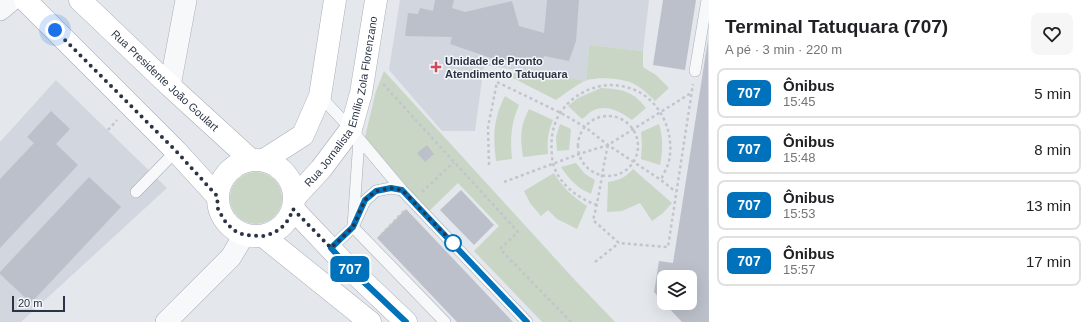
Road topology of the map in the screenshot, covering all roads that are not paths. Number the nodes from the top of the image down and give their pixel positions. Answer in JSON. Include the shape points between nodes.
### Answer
{"nodes":[{"id":1,"x":12,"y":0,"type":"edge"},
{"id":2,"x":25,"y":0,"type":"edge"},
{"id":3,"x":80,"y":0,"type":"edge"},
{"id":4,"x":186,"y":0,"type":"edge"},
{"id":5,"x":335,"y":0,"type":"edge"},
{"id":6,"x":376,"y":0,"type":"edge"},
{"id":7,"x":707,"y":0,"type":"edge"},
{"id":8,"x":0,"y":10,"type":"edge"},
{"id":9,"x":695,"y":71,"type":"road end"},
{"id":10,"x":170,"y":86,"type":"junction"},
{"id":11,"x":320,"y":96,"type":"junction"},
{"id":12,"x":355,"y":134,"type":"junction"},
{"id":13,"x":176,"y":151,"type":"junction"},
{"id":14,"x":257,"y":160,"type":"junction"},
{"id":15,"x":402,"y":190,"type":"junction"},
{"id":16,"x":136,"y":192,"type":"dead end"},
{"id":17,"x":217,"y":196,"type":"junction"},
{"id":18,"x":294,"y":203,"type":"junction"},
{"id":19,"x":353,"y":227,"type":"junction"},
{"id":20,"x":254,"y":236,"type":"junction"},
{"id":21,"x":331,"y":248,"type":"junction"},
{"id":22,"x":166,"y":322,"type":"edge"},
{"id":23,"x":370,"y":322,"type":"edge"},
{"id":24,"x":406,"y":322,"type":"edge"},
{"id":25,"x":445,"y":322,"type":"edge"},
{"id":26,"x":527,"y":322,"type":"edge"}],
"edges":[{"from":1,"to":8,"type":"street"},
{"from":2,"to":13,"type":"main road"},
{"from":3,"to":10,"type":"main road","name":"Rua Presidente João Goulart"},
{"from":4,"to":10,"type":"street"},
{"from":5,"to":11,"type":"main road","name":"Rua Jornalista Emílio Zola Florenzano"},
{"from":6,"to":12,"type":"main road","name":"Rua Jornalista Emílio Zola Florenzano"},
{"from":7,"to":9,"type":"lane"},
{"from":10,"to":14,"type":"main road","name":"Rua Presidente João Goulart"},
{"from":11,"to":12,"type":"lane"},
{"from":11,"to":14,"type":"main road","name":"Rua Jornalista Emílio Zola Florenzano","via":[[303,135]]},
{"from":12,"to":15,"type":"lane"},
{"from":12,"to":18,"type":"main road","name":"Rua Jornalista Emílio Zola Florenzano","via":[[321,169]]},
{"from":12,"to":19,"type":"lane"},
{"from":13,"to":16,"type":"lane"},
{"from":13,"to":17,"type":"main road"},
{"from":14,"to":17,"type":"main road","via":[[238,164],[228,172],[220,183]]},
{"from":14,"to":18,"type":"main road","name":"Rua Presidente João Goulart","via":[[276,165],[285,173],[292,184]]},
{"from":15,"to":19,"type":"lane","via":[[391,188],[376,191],[365,200]]},
{"from":15,"to":26,"type":"lane"},
{"from":17,"to":20,"type":"main road","via":[[218,209],[233,230]]},
{"from":18,"to":20,"type":"main road","via":[[289,219],[282,227],[274,233]]},
{"from":18,"to":21,"type":"main road","name":"Rua Presidente João Goulart"},
{"from":19,"to":21,"type":"lane"},
{"from":19,"to":25,"type":"lane"},
{"from":20,"to":22,"type":"street"},
{"from":20,"to":23,"type":"main road","via":[[327,286]]},
{"from":21,"to":24,"type":"main road","name":"Rua Presidente João Goulart"}]}
